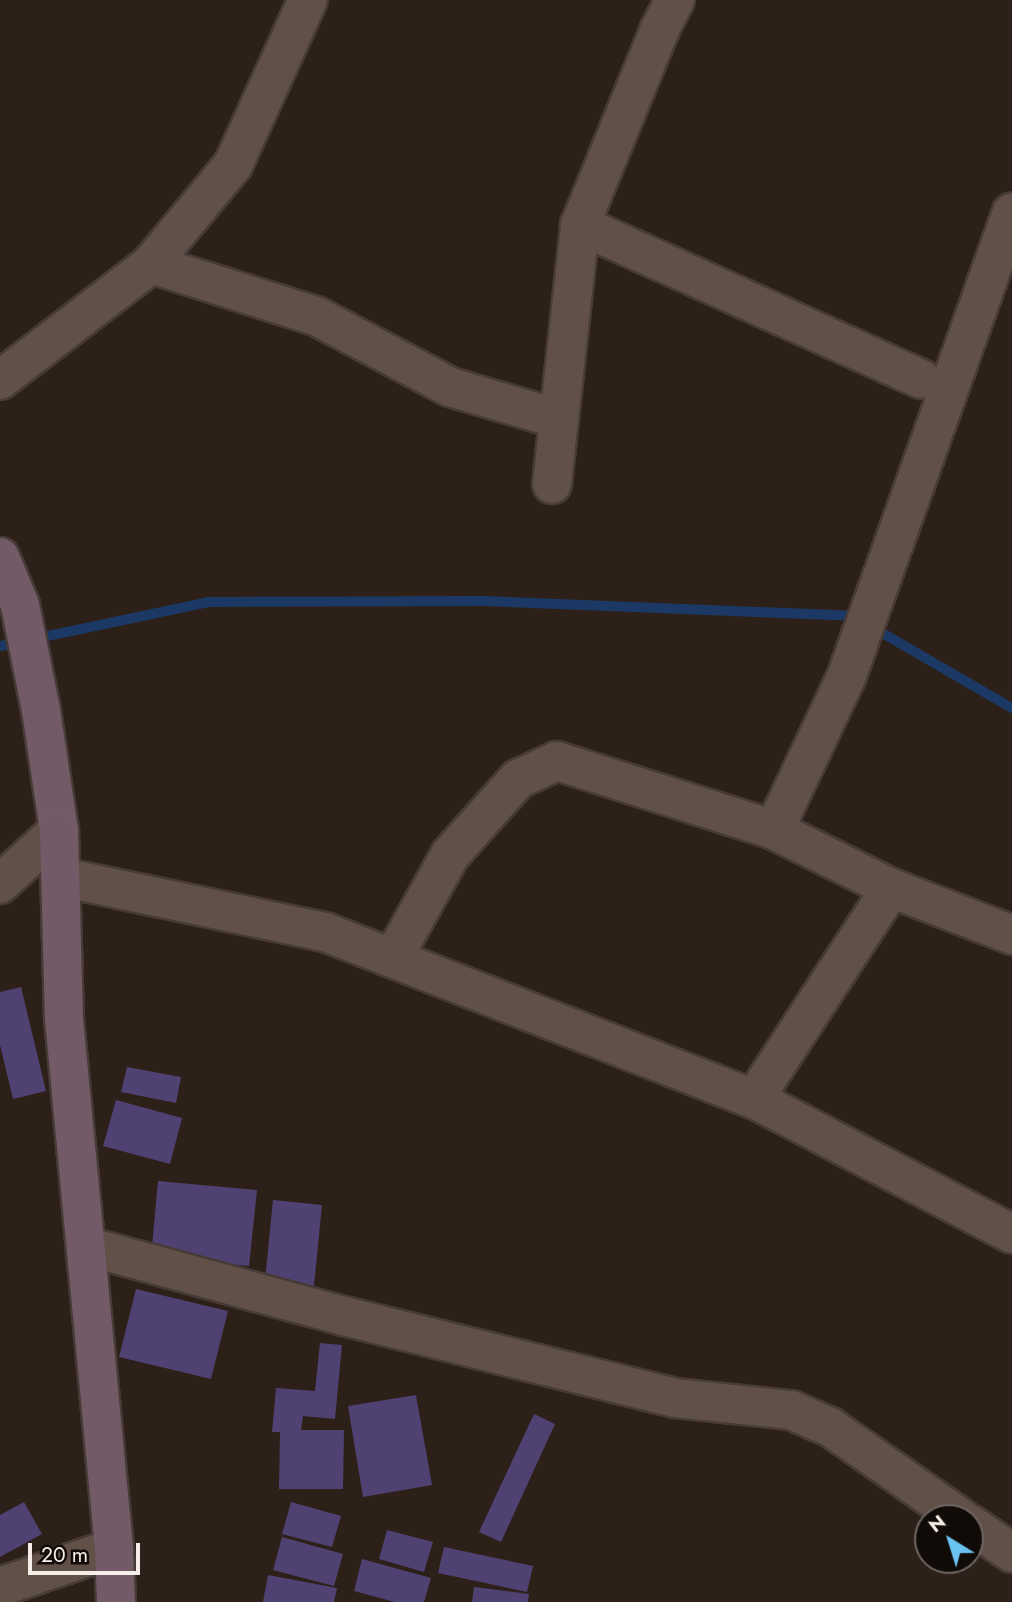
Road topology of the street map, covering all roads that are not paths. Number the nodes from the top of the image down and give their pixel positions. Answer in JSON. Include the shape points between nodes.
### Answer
{"nodes":[{"id":1,"x":308,"y":0,"type":"edge"},
{"id":2,"x":676,"y":0,"type":"edge"},
{"id":3,"x":1012,"y":213,"type":"edge"},
{"id":4,"x":580,"y":225,"type":"junction"},
{"id":5,"x":151,"y":264,"type":"junction"},
{"id":6,"x":921,"y":379,"type":"dead end"},
{"id":7,"x":0,"y":380,"type":"edge"},
{"id":8,"x":559,"y":419,"type":"junction"},
{"id":9,"x":552,"y":484,"type":"dead end"},
{"id":10,"x":0,"y":556,"type":"edge"},
{"id":11,"x":59,"y":830,"type":"junction"},
{"id":12,"x":774,"y":830,"type":"junction"},
{"id":13,"x":61,"y":877,"type":"junction"},
{"id":14,"x":0,"y":884,"type":"edge"},
{"id":15,"x":891,"y":888,"type":"junction"},
{"id":16,"x":1012,"y":935,"type":"edge"},
{"id":17,"x":393,"y":958,"type":"junction"},
{"id":18,"x":754,"y":1099,"type":"junction"},
{"id":19,"x":1012,"y":1234,"type":"edge"},
{"id":20,"x":86,"y":1246,"type":"junction"},
{"id":21,"x":941,"y":1504,"type":"edge"},
{"id":22,"x":984,"y":1534,"type":"edge"},
{"id":23,"x":114,"y":1548,"type":"junction"},
{"id":24,"x":1012,"y":1553,"type":"edge"},
{"id":25,"x":0,"y":1587,"type":"edge"},
{"id":26,"x":116,"y":1602,"type":"edge"}],
"edges":[{"from":1,"to":5,"type":"street","via":[[233,165]]},
{"from":2,"to":4,"type":"street"},
{"from":3,"to":12,"type":"street","via":[[846,678]]},
{"from":4,"to":6,"type":"street"},
{"from":4,"to":8,"type":"street"},
{"from":5,"to":7,"type":"street"},
{"from":5,"to":8,"type":"street","via":[[316,316],[450,387]]},
{"from":8,"to":9,"type":"street"},
{"from":10,"to":11,"type":"street","via":[[20,606]]},
{"from":11,"to":13,"type":"street"},
{"from":11,"to":14,"type":"street"},
{"from":12,"to":15,"type":"street"},
{"from":12,"to":17,"type":"street","via":[[557,761],[518,779],[450,855]]},
{"from":13,"to":17,"type":"street","via":[[325,932]]},
{"from":13,"to":20,"type":"street","via":[[64,1019]]},
{"from":15,"to":16,"type":"street"},
{"from":15,"to":18,"type":"street"},
{"from":17,"to":18,"type":"street"},
{"from":18,"to":19,"type":"street"},
{"from":20,"to":21,"type":"street","via":[[675,1398],[792,1410],[830,1427]]},
{"from":20,"to":23,"type":"street"},
{"from":22,"to":24,"type":"street"},
{"from":23,"to":25,"type":"street"},
{"from":23,"to":26,"type":"street"}]}
